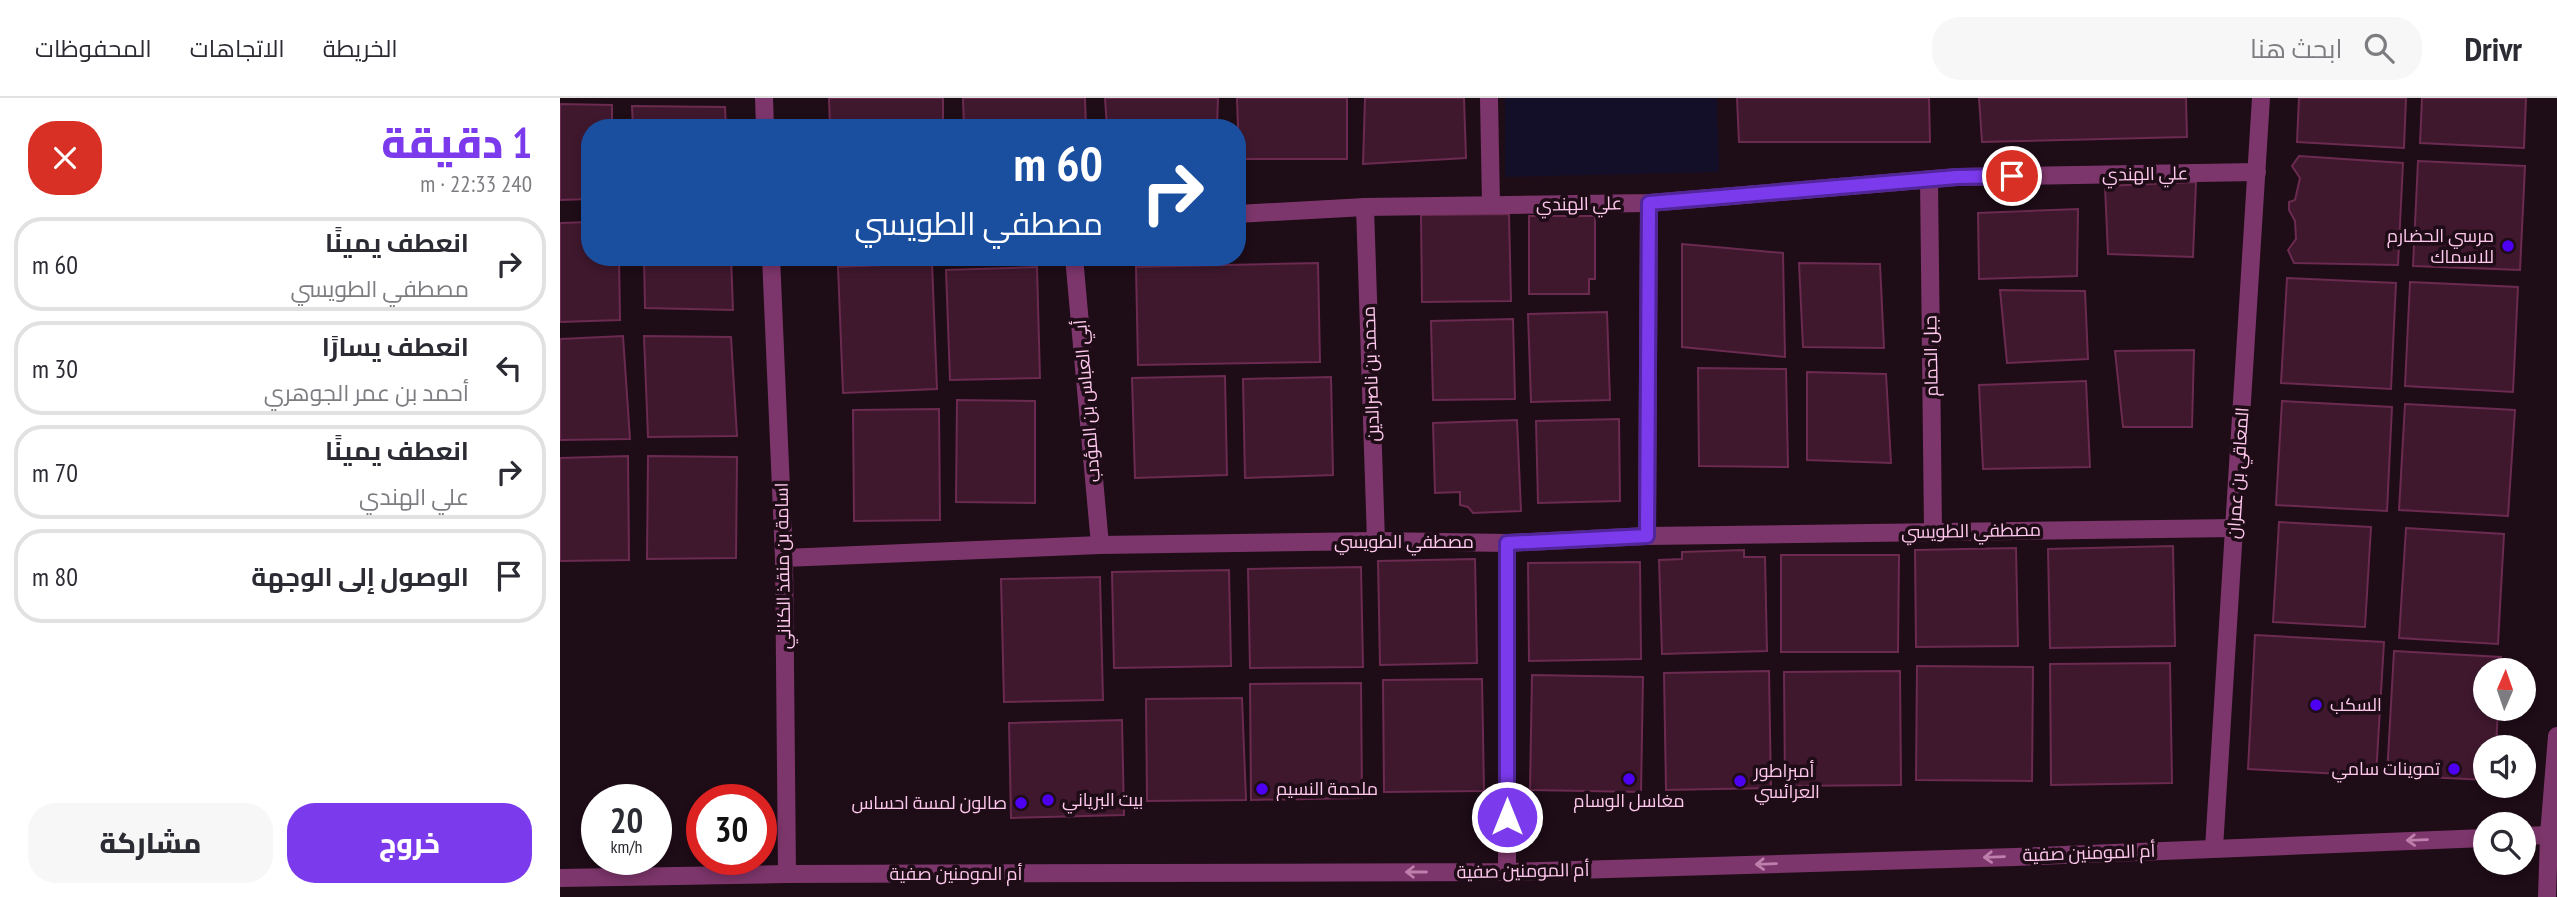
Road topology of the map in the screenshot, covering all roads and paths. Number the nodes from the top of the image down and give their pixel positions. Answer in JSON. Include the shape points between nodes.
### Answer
{"nodes":[{"id":1,"x":764,"y":98,"type":"edge"},
{"id":2,"x":1489,"y":98,"type":"edge"},
{"id":3,"x":2261,"y":98,"type":"edge"},
{"id":4,"x":765,"y":119,"type":"edge"},
{"id":5,"x":2257,"y":172,"type":"junction"},
{"id":6,"x":1929,"y":180,"type":"junction"},
{"id":7,"x":1649,"y":203,"type":"junction"},
{"id":8,"x":1492,"y":205,"type":"junction"},
{"id":9,"x":1365,"y":207,"type":"junction"},
{"id":10,"x":1246,"y":214,"type":"edge"},
{"id":11,"x":771,"y":266,"type":"edge"},
{"id":12,"x":1075,"y":266,"type":"edge"},
{"id":13,"x":2234,"y":527,"type":"junction"},
{"id":14,"x":1933,"y":531,"type":"junction"},
{"id":15,"x":1647,"y":536,"type":"junction"},
{"id":16,"x":1376,"y":541,"type":"junction"},
{"id":17,"x":1507,"y":543,"type":"junction"},
{"id":18,"x":1100,"y":545,"type":"junction"},
{"id":19,"x":784,"y":558,"type":"junction"},
{"id":20,"x":2557,"y":736,"type":"edge"},
{"id":21,"x":2549,"y":835,"type":"junction"},
{"id":22,"x":2536,"y":836,"type":"edge"},
{"id":23,"x":2473,"y":838,"type":"edge"},
{"id":24,"x":2214,"y":848,"type":"junction"},
{"id":25,"x":1507,"y":872,"type":"junction"},
{"id":26,"x":787,"y":874,"type":"junction"},
{"id":27,"x":560,"y":878,"type":"edge"},
{"id":28,"x":2547,"y":897,"type":"edge"}],
"edges":[{"from":1,"to":4,"type":"street"},
{"from":2,"to":8,"type":"street"},
{"from":3,"to":5,"type":"street","name":"المعاقي بن عمران"},
{"from":5,"to":6,"type":"street","name":"علي الهندي"},
{"from":5,"to":13,"type":"street","name":"المعاقي بن عمران"},
{"from":6,"to":7,"type":"street","name":"علي الهندي"},
{"from":6,"to":14,"type":"street","name":"جبل الحمام"},
{"from":7,"to":8,"type":"street","name":"علي الهندي"},
{"from":7,"to":15,"type":"street"},
{"from":8,"to":9,"type":"street","name":"علي الهندي"},
{"from":9,"to":10,"type":"street","name":"علي الهندي"},
{"from":9,"to":16,"type":"street","name":"محمد بن ناصرالدين"},
{"from":11,"to":19,"type":"street","name":"اسامة بن منقذ الكناني"},
{"from":12,"to":18,"type":"street","name":"أبي العباس بن المؤدب"},
{"from":13,"to":14,"type":"street","name":"مصطفي الطويسي"},
{"from":13,"to":24,"type":"street","name":"المعاقي بن عمران"},
{"from":14,"to":15,"type":"street","name":"مصطفي الطويسي"},
{"from":15,"to":17,"type":"street","name":"مصطفي الطويسي"},
{"from":16,"to":17,"type":"street","name":"مصطفي الطويسي"},
{"from":16,"to":18,"type":"street","name":"مصطفي الطويسي"},
{"from":17,"to":25,"type":"street"},
{"from":18,"to":19,"type":"street","name":"مصطفي الطويسي"},
{"from":19,"to":26,"type":"street","name":"اسامة بن منقذ الكناني"},
{"from":20,"to":21,"type":"street"},
{"from":21,"to":22,"type":"street"},
{"from":21,"to":28,"type":"street"},
{"from":23,"to":24,"type":"street","name":"أم المومنين صفية","one_way":true},
{"from":24,"to":25,"type":"street","name":"أم المومنين صفية","one_way":true},
{"from":25,"to":26,"type":"street","name":"أم المومنين صفية","one_way":true},
{"from":26,"to":27,"type":"street","name":"أم المومنين صفية"}]}
